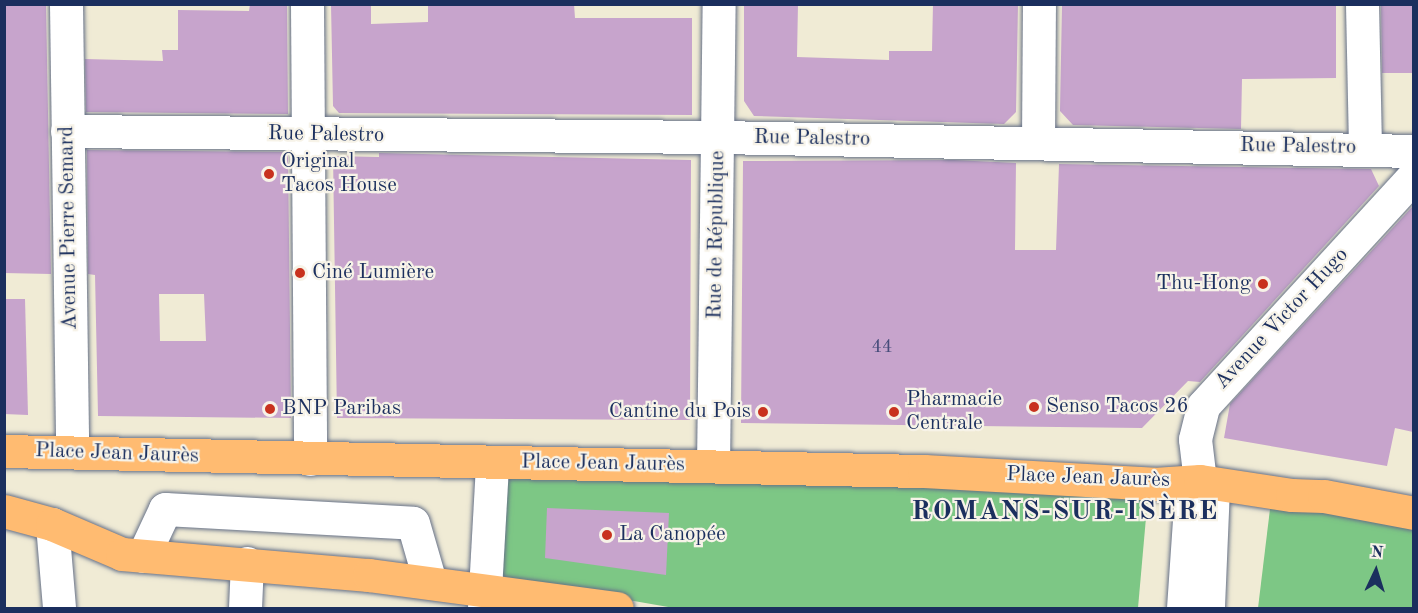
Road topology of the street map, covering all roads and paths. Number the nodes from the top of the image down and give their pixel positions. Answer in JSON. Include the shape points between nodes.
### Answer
{"nodes":[{"id":1,"x":66,"y":4,"type":"edge"},
{"id":2,"x":307,"y":4,"type":"edge"},
{"id":3,"x":718,"y":4,"type":"edge"},
{"id":4,"x":1039,"y":4,"type":"edge"},
{"id":5,"x":1362,"y":4,"type":"edge"},
{"id":6,"x":67,"y":131,"type":"junction"},
{"id":7,"x":306,"y":135,"type":"junction"},
{"id":8,"x":719,"y":137,"type":"junction"},
{"id":9,"x":1038,"y":142,"type":"junction"},
{"id":10,"x":1365,"y":148,"type":"junction"},
{"id":11,"x":1413,"y":151,"type":"edge"},
{"id":12,"x":1413,"y":176,"type":"edge"},
{"id":13,"x":4,"y":451,"type":"edge"},
{"id":14,"x":72,"y":452,"type":"junction"},
{"id":15,"x":310,"y":459,"type":"junction"},
{"id":16,"x":492,"y":463,"type":"junction"},
{"id":17,"x":713,"y":466,"type":"junction"},
{"id":18,"x":1189,"y":481,"type":"junction"},
{"id":19,"x":4,"y":511,"type":"edge"},
{"id":20,"x":1413,"y":513,"type":"edge"},
{"id":21,"x":52,"y":524,"type":"junction"},
{"id":22,"x":143,"y":556,"type":"junction"},
{"id":23,"x":247,"y":563,"type":"junction"},
{"id":24,"x":430,"y":582,"type":"junction"},
{"id":25,"x":484,"y":599,"type":"edge"},
{"id":26,"x":59,"y":609,"type":"edge"},
{"id":27,"x":245,"y":609,"type":"edge"},
{"id":28,"x":617,"y":609,"type":"edge"},
{"id":29,"x":1183,"y":609,"type":"edge"},
{"id":30,"x":1208,"y":609,"type":"edge"}],
"edges":[{"from":1,"to":6,"type":"street","name":"Avenue Pierre Semard"},
{"from":2,"to":7,"type":"street"},
{"from":3,"to":8,"type":"street","name":"Rue de République"},
{"from":4,"to":9,"type":"street"},
{"from":5,"to":10,"type":"street"},
{"from":6,"to":7,"type":"street","name":"Rue Palestro"},
{"from":6,"to":14,"type":"street","name":"Avenue Pierre Semard"},
{"from":7,"to":8,"type":"street","name":"Rue Palestro"},
{"from":7,"to":15,"type":"street"},
{"from":8,"to":9,"type":"street","name":"Rue Palestro"},
{"from":8,"to":17,"type":"street","name":"Rue de République"},
{"from":9,"to":10,"type":"street","name":"Rue Palestro"},
{"from":10,"to":11,"type":"street","name":"Rue Palestro"},
{"from":12,"to":18,"type":"street","name":"Avenue Victor Hugo","via":[[1203,406]]},
{"from":13,"to":14,"type":"main road","name":"Place Jean Jaurès"},
{"from":14,"to":15,"type":"main road","name":"Place Jean Jaurès"},
{"from":15,"to":16,"type":"main road","name":"Place Jean Jaurès"},
{"from":16,"to":17,"type":"main road","name":"Place Jean Jaurès"},
{"from":16,"to":25,"type":"street"},
{"from":17,"to":18,"type":"main road","name":"Place Jean Jaurès"},
{"from":18,"to":20,"type":"main road","name":"Place Jean Jaurès","via":[[1292,495],[1324,495]]},
{"from":18,"to":29,"type":"street","name":"Place Jean Jaurès"},
{"from":18,"to":30,"type":"street","name":"Place Jean Jaurès","via":[[1213,487]]},
{"from":19,"to":21,"type":"main road"},
{"from":21,"to":22,"type":"main road","via":[[122,554]]},
{"from":21,"to":26,"type":"street"},
{"from":22,"to":23,"type":"main road"},
{"from":22,"to":24,"type":"street","via":[[165,509],[413,524]]},
{"from":23,"to":24,"type":"main road"},
{"from":23,"to":27,"type":"street"},
{"from":24,"to":25,"type":"main road"},
{"from":25,"to":28,"type":"main road"}]}
